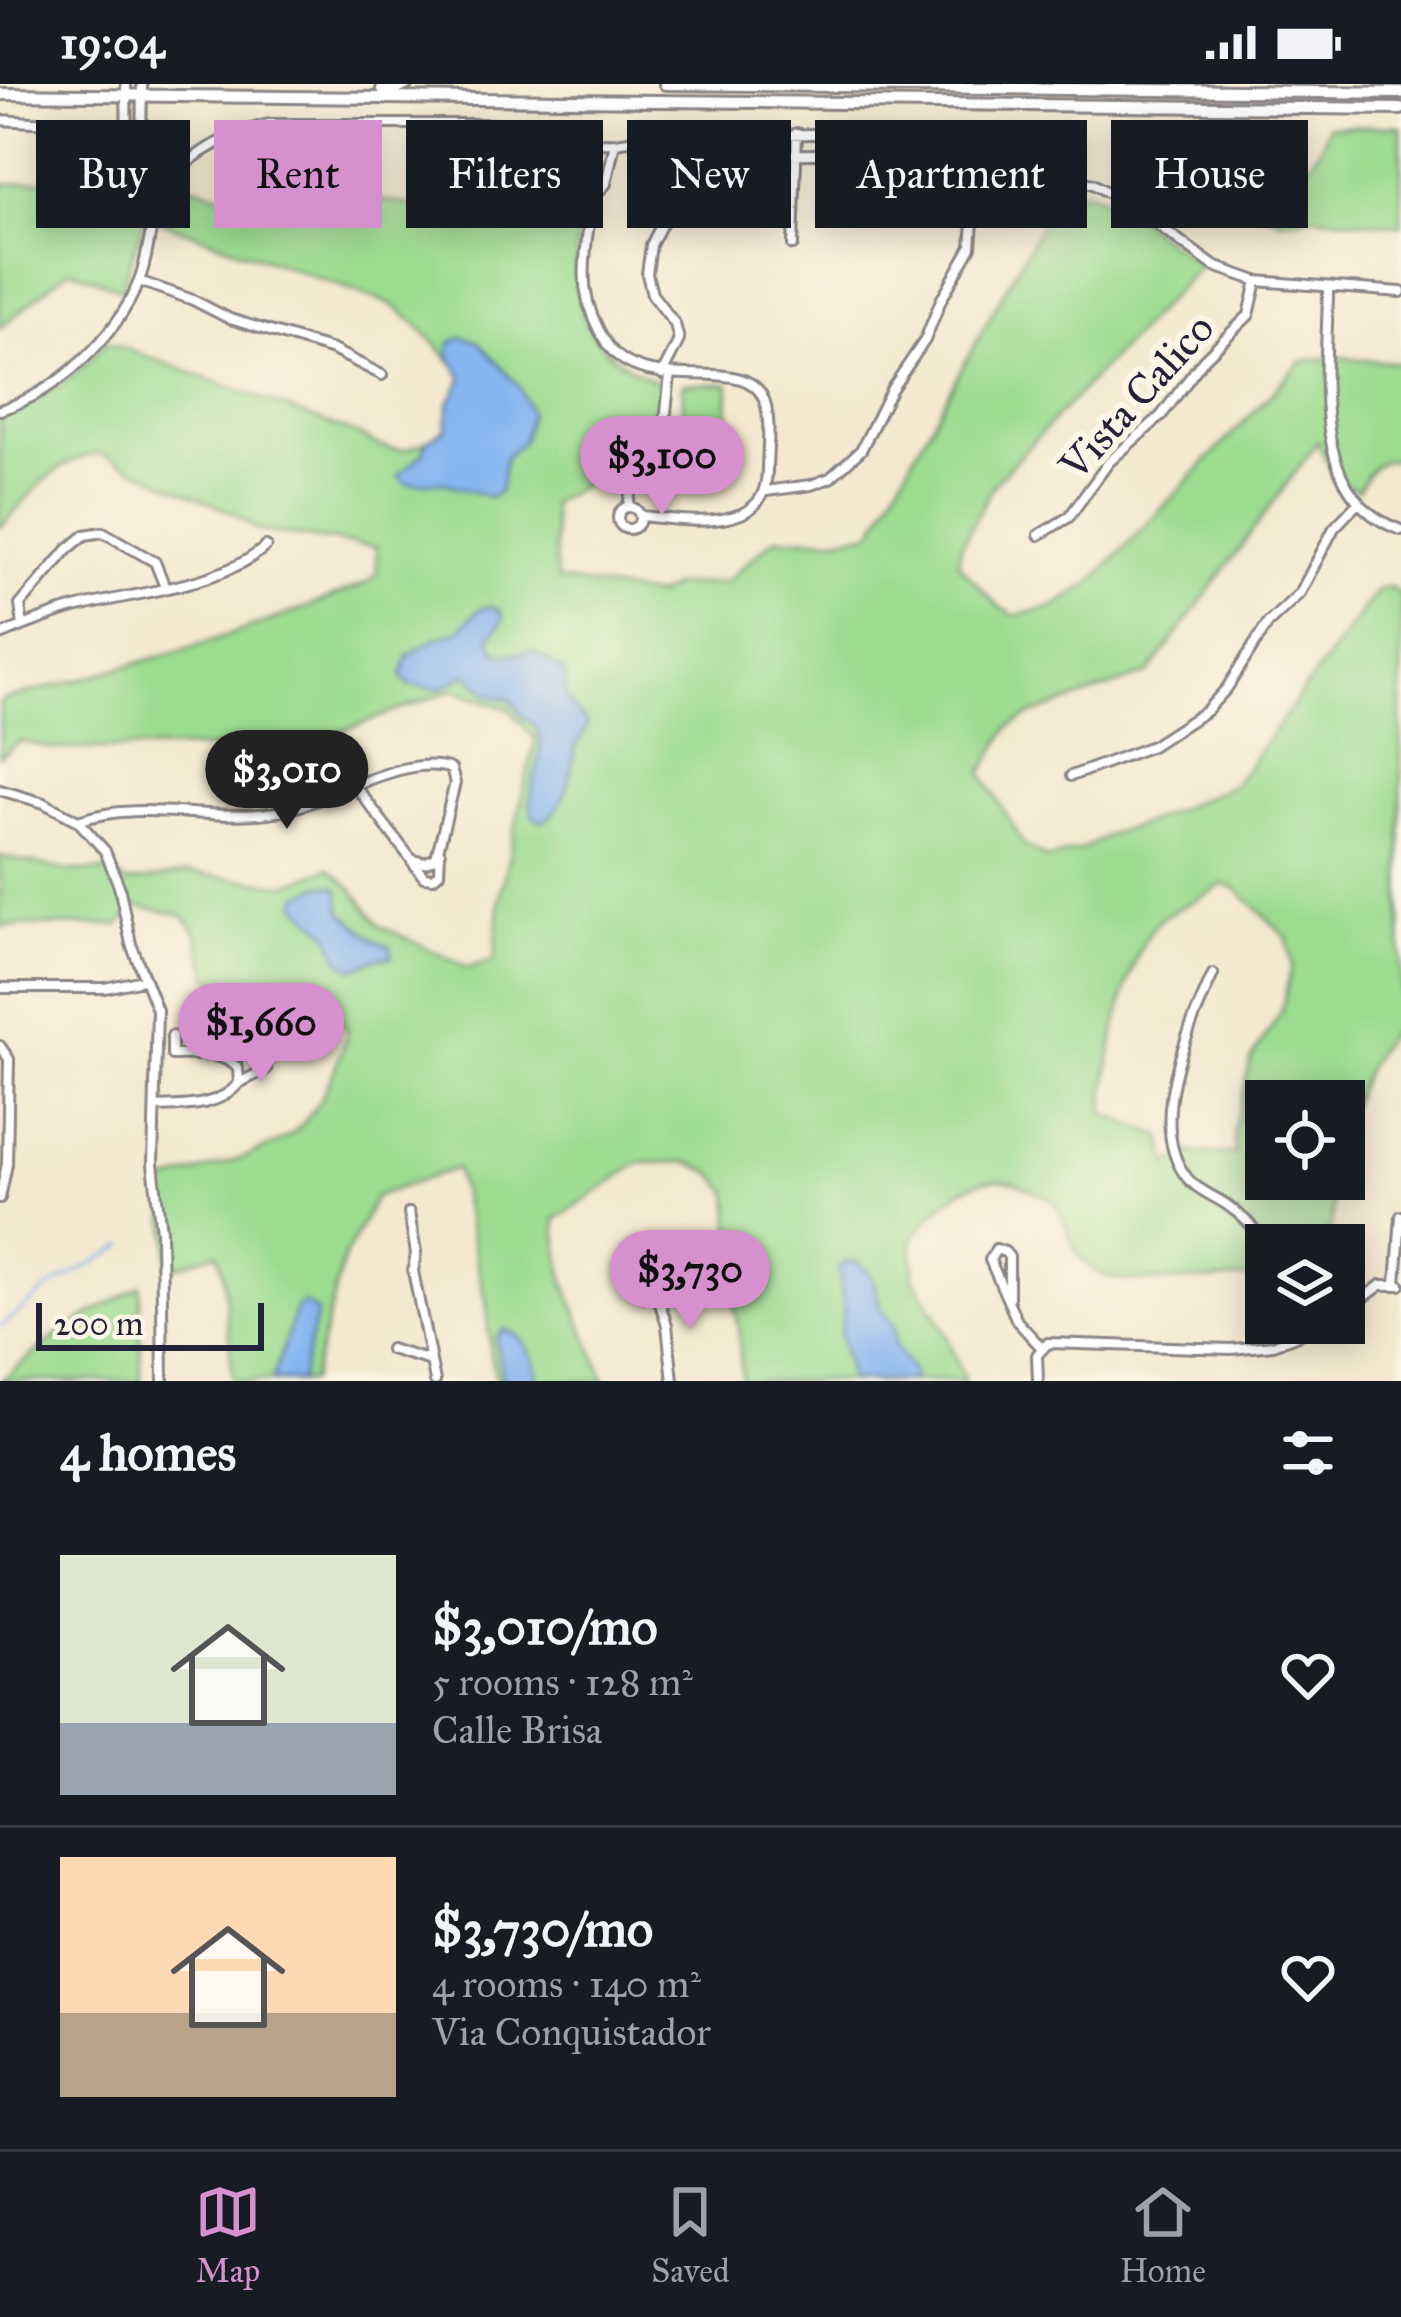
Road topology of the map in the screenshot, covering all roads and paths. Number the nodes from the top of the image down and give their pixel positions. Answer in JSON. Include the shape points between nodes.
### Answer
{"nodes":[{"id":1,"x":407,"y":84,"type":"edge"},
{"id":2,"x":665,"y":84,"type":"edge"},
{"id":3,"x":686,"y":85,"type":"edge"},
{"id":4,"x":1046,"y":85,"type":"edge"},
{"id":5,"x":126,"y":89,"type":"edge"},
{"id":6,"x":142,"y":89,"type":"edge"},
{"id":7,"x":1401,"y":93,"type":"edge"},
{"id":8,"x":0,"y":94,"type":"edge"},
{"id":9,"x":314,"y":95,"type":"junction"},
{"id":10,"x":587,"y":99,"type":"junction"},
{"id":11,"x":719,"y":101,"type":"junction"},
{"id":12,"x":1046,"y":104,"type":"junction"},
{"id":13,"x":1401,"y":109,"type":"edge"},
{"id":14,"x":0,"y":120,"type":"edge"},
{"id":15,"x":127,"y":120,"type":"edge"},
{"id":16,"x":140,"y":120,"type":"edge"},
{"id":17,"x":36,"y":122,"type":"edge"},
{"id":18,"x":406,"y":124,"type":"edge"},
{"id":19,"x":797,"y":133,"type":"junction"},
{"id":20,"x":815,"y":133,"type":"edge"},
{"id":21,"x":603,"y":143,"type":"edge"},
{"id":22,"x":615,"y":143,"type":"junction"},
{"id":23,"x":796,"y":154,"type":"junction"},
{"id":24,"x":815,"y":154,"type":"edge"},
{"id":25,"x":190,"y":164,"type":"edge"},
{"id":26,"x":1087,"y":182,"type":"edge"},
{"id":27,"x":603,"y":187,"type":"edge"},
{"id":28,"x":154,"y":228,"type":"edge"},
{"id":29,"x":590,"y":228,"type":"edge"},
{"id":30,"x":973,"y":228,"type":"edge"},
{"id":31,"x":793,"y":244,"type":"dead end"},
{"id":32,"x":139,"y":281,"type":"junction"},
{"id":33,"x":1257,"y":281,"type":"junction"},
{"id":34,"x":1328,"y":288,"type":"junction"},
{"id":35,"x":1401,"y":292,"type":"edge"},
{"id":36,"x":382,"y":375,"type":"dead end"},
{"id":37,"x":666,"y":375,"type":"junction"},
{"id":38,"x":0,"y":410,"type":"edge"},
{"id":39,"x":766,"y":491,"type":"junction"},
{"id":40,"x":1358,"y":503,"type":"junction"},
{"id":41,"x":628,"y":506,"type":"junction"},
{"id":42,"x":640,"y":516,"type":"junction"},
{"id":43,"x":1401,"y":530,"type":"edge"},
{"id":44,"x":1039,"y":535,"type":"dead end"},
{"id":45,"x":266,"y":546,"type":"dead end"},
{"id":46,"x":165,"y":587,"type":"junction"},
{"id":47,"x":23,"y":626,"type":"junction"},
{"id":48,"x":0,"y":635,"type":"edge"},
{"id":49,"x":1071,"y":776,"type":"dead end"},
{"id":50,"x":356,"y":787,"type":"junction"},
{"id":51,"x":0,"y":790,"type":"edge"},
{"id":52,"x":78,"y":821,"type":"junction"},
{"id":53,"x":440,"y":852,"type":"junction"},
{"id":54,"x":411,"y":860,"type":"junction"},
{"id":55,"x":1213,"y":974,"type":"dead end"},
{"id":56,"x":143,"y":980,"type":"junction"},
{"id":57,"x":0,"y":988,"type":"edge"},
{"id":58,"x":172,"y":1036,"type":"dead end"},
{"id":59,"x":3,"y":1049,"type":"edge"},
{"id":60,"x":219,"y":1057,"type":"junction"},
{"id":61,"x":239,"y":1083,"type":"junction"},
{"id":62,"x":155,"y":1107,"type":"junction"},
{"id":63,"x":4,"y":1137,"type":"edge"},
{"id":64,"x":0,"y":1198,"type":"edge"},
{"id":65,"x":409,"y":1213,"type":"dead end"},
{"id":66,"x":1401,"y":1216,"type":"edge"},
{"id":67,"x":1247,"y":1224,"type":"edge"},
{"id":68,"x":1399,"y":1285,"type":"edge"},
{"id":69,"x":657,"y":1295,"type":"junction"},
{"id":70,"x":1365,"y":1297,"type":"edge"},
{"id":71,"x":1009,"y":1298,"type":"junction"},
{"id":72,"x":1276,"y":1344,"type":"edge"},
{"id":73,"x":1040,"y":1347,"type":"junction"},
{"id":74,"x":390,"y":1348,"type":"dead end"},
{"id":75,"x":430,"y":1360,"type":"junction"},
{"id":76,"x":163,"y":1381,"type":"edge"},
{"id":77,"x":435,"y":1381,"type":"edge"},
{"id":78,"x":673,"y":1381,"type":"edge"},
{"id":79,"x":1038,"y":1381,"type":"edge"}],
"edges":[{"from":1,"to":9,"type":"main road"},
{"from":2,"to":3,"type":"main road"},
{"from":3,"to":4,"type":"main road"},
{"from":3,"to":10,"type":"main road"},
{"from":3,"to":11,"type":"main road"},
{"from":4,"to":7,"type":"main road"},
{"from":4,"to":12,"type":"main road"},
{"from":5,"to":6,"type":"main road"},
{"from":5,"to":8,"type":"main road"},
{"from":5,"to":15,"type":"street"},
{"from":6,"to":9,"type":"main road"},
{"from":6,"to":16,"type":"street"},
{"from":9,"to":10,"type":"main road"},
{"from":10,"to":11,"type":"main road"},
{"from":11,"to":12,"type":"main road"},
{"from":12,"to":13,"type":"main road"},
{"from":14,"to":17,"type":"street"},
{"from":18,"to":25,"type":"street","via":[[269,124],[233,133]]},
{"from":19,"to":20,"type":"street"},
{"from":19,"to":22,"type":"street","via":[[668,134]]},
{"from":19,"to":23,"type":"street"},
{"from":21,"to":22,"type":"street"},
{"from":22,"to":27,"type":"street"},
{"from":23,"to":24,"type":"street"},
{"from":23,"to":31,"type":"street"},
{"from":23,"to":37,"type":"street","via":[[755,154],[717,167],[683,193],[657,228],[649,283],[679,340]]},
{"from":26,"to":33,"type":"street","via":[[1214,266]]},
{"from":28,"to":32,"type":"street"},
{"from":29,"to":37,"type":"street","via":[[584,300],[610,348],[630,365]]},
{"from":30,"to":39,"type":"street","via":[[971,247],[925,340],[861,450],[830,478]]},
{"from":32,"to":36,"type":"street"},
{"from":32,"to":38,"type":"street","via":[[73,369]]},
{"from":33,"to":34,"type":"street"},
{"from":33,"to":44,"type":"street","name":"Vista Calico","via":[[1249,315],[1109,462],[1069,517]]},
{"from":34,"to":35,"type":"street"},
{"from":34,"to":40,"type":"street","via":[[1328,434]]},
{"from":37,"to":39,"type":"street","via":[[729,375],[756,388],[766,408]]},
{"from":37,"to":41,"type":"street","via":[[664,430],[635,467]]},
{"from":39,"to":42,"type":"street","via":[[732,517]]},
{"from":40,"to":43,"type":"street"},
{"from":40,"to":49,"type":"street","via":[[1334,528],[1300,593],[1268,622],[1206,711],[1152,746]]},
{"from":41,"to":42,"type":"street"},
{"from":41,"to":42,"type":"street","via":[[618,515],[623,527],[637,526]]},
{"from":45,"to":46,"type":"street","via":[[248,563]]},
{"from":46,"to":47,"type":"street"},
{"from":46,"to":47,"type":"street","via":[[155,562],[103,532],[85,535],[20,605]]},
{"from":47,"to":48,"type":"street"},
{"from":50,"to":52,"type":"street","via":[[244,816],[144,813]]},
{"from":50,"to":53,"type":"street","via":[[421,766],[451,770]]},
{"from":50,"to":54,"type":"street"},
{"from":51,"to":52,"type":"street"},
{"from":52,"to":56,"type":"street","via":[[105,851]]},
{"from":53,"to":54,"type":"street","via":[[424,863]]},
{"from":53,"to":54,"type":"street","via":[[433,878]]},
{"from":55,"to":67,"type":"street","via":[[1174,1081],[1170,1125],[1190,1181]]},
{"from":56,"to":57,"type":"street"},
{"from":56,"to":62,"type":"street","via":[[157,1010]]},
{"from":58,"to":60,"type":"street","via":[[172,1055]]},
{"from":59,"to":63,"type":"street"},
{"from":60,"to":61,"type":"street","via":[[236,1064]]},
{"from":60,"to":61,"type":"street","via":[[267,1058],[266,1070]]},
{"from":61,"to":62,"type":"street","via":[[208,1102]]},
{"from":62,"to":76,"type":"street"},
{"from":63,"to":64,"type":"street"},
{"from":65,"to":75,"type":"street"},
{"from":66,"to":68,"type":"street"},
{"from":68,"to":70,"type":"street"},
{"from":69,"to":69,"type":"street","via":[[667,1271],[641,1260],[631,1285],[639,1295]]},
{"from":69,"to":78,"type":"street"},
{"from":71,"to":71,"type":"street","via":[[1009,1257],[996,1249],[990,1260]]},
{"from":71,"to":73,"type":"street","via":[[1017,1322]]},
{"from":72,"to":73,"type":"street"},
{"from":73,"to":79,"type":"street"},
{"from":74,"to":75,"type":"street"},
{"from":75,"to":77,"type":"street"}]}
